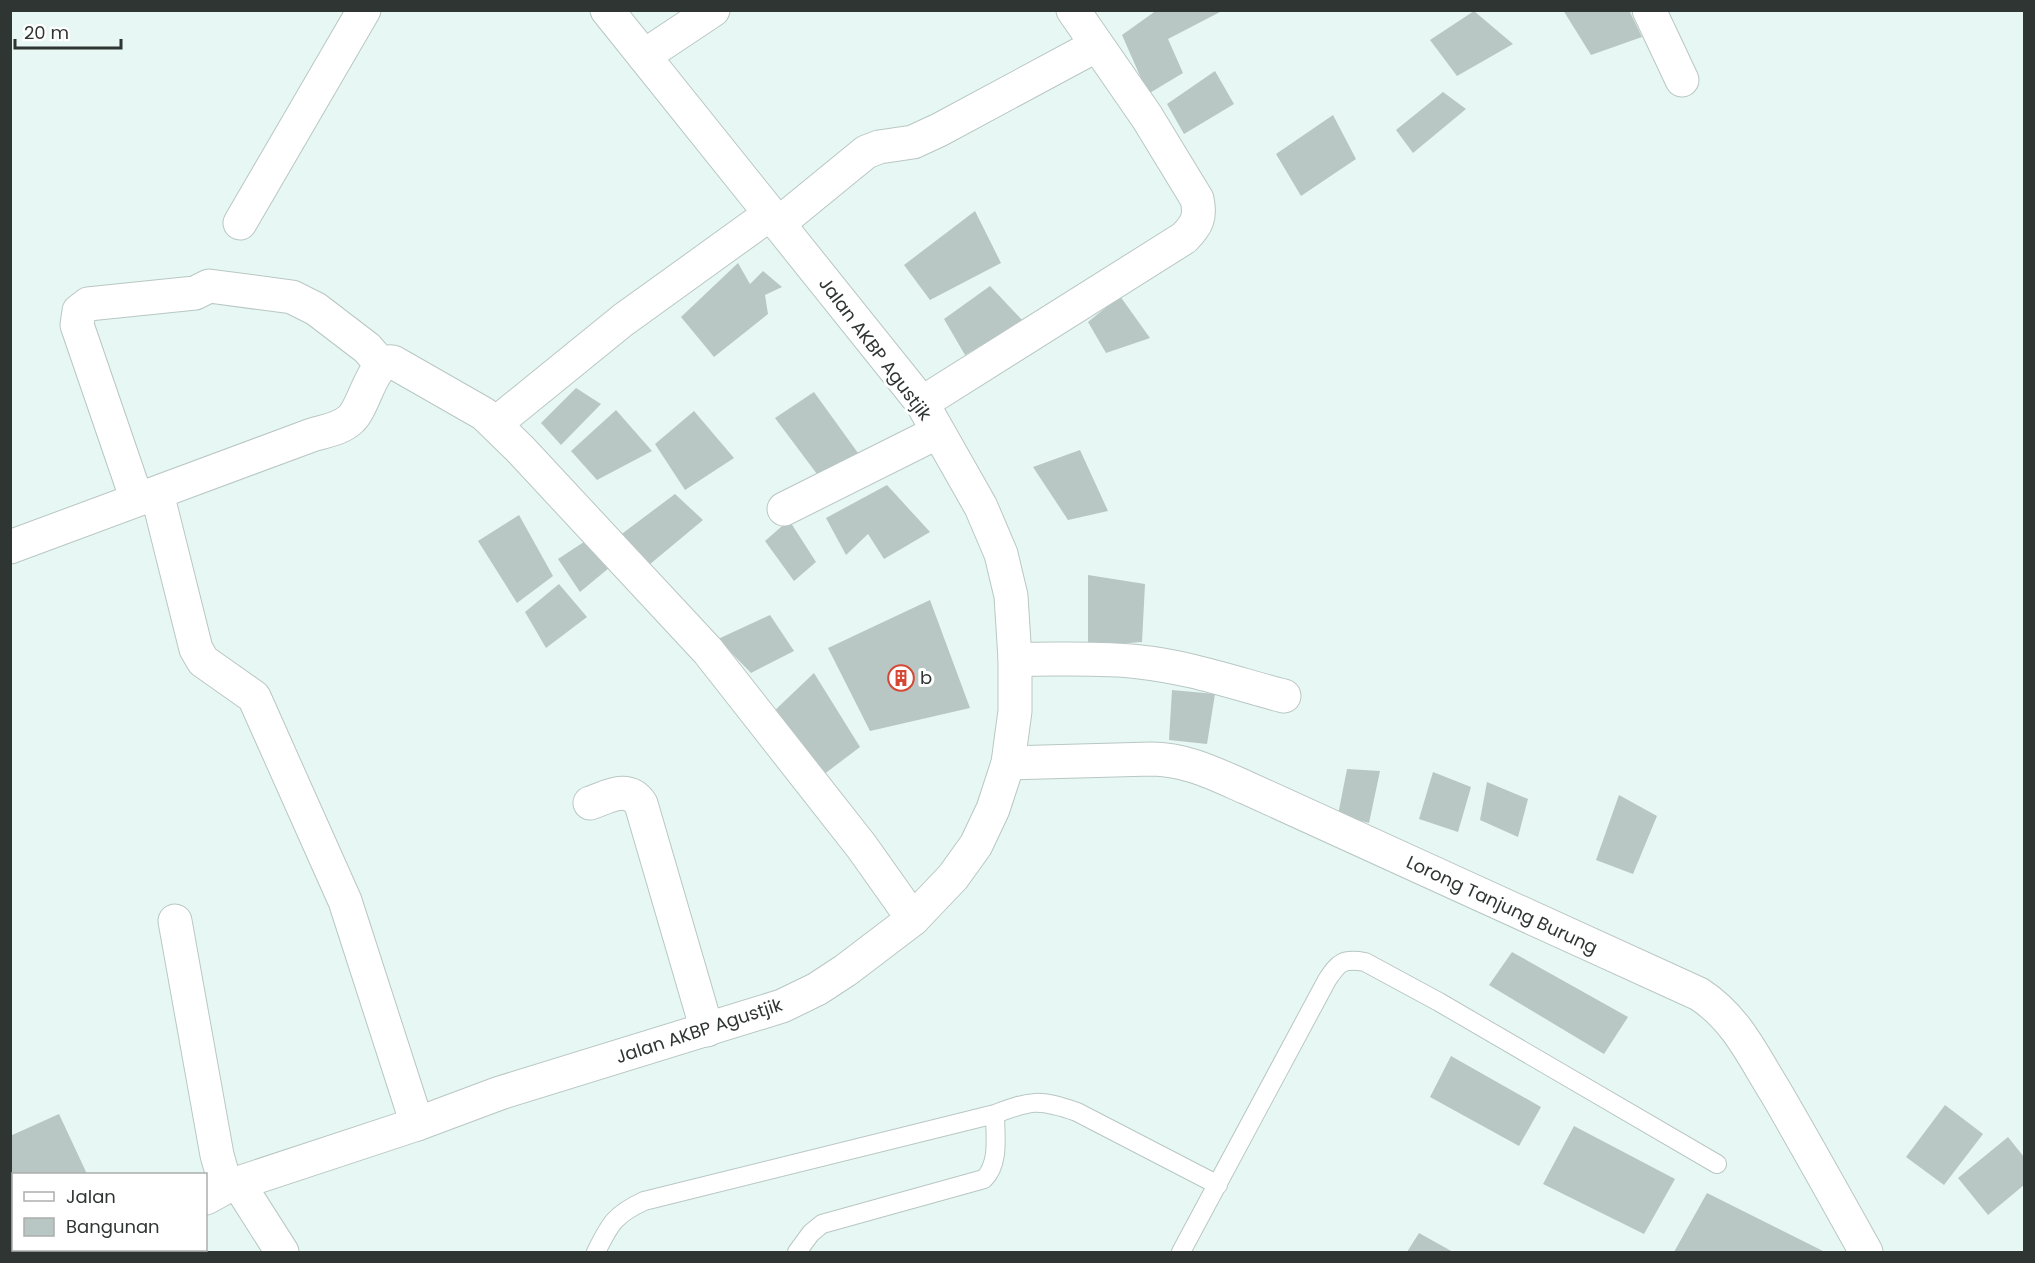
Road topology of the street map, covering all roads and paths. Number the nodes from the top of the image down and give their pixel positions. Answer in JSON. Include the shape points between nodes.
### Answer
{"nodes":[{"id":1,"x":364,"y":10,"type":"edge"},
{"id":2,"x":607,"y":10,"type":"edge"},
{"id":3,"x":713,"y":10,"type":"edge"},
{"id":4,"x":1073,"y":10,"type":"edge"},
{"id":5,"x":1649,"y":10,"type":"edge"},
{"id":6,"x":1097,"y":45,"type":"junction"},
{"id":7,"x":644,"y":56,"type":"junction"},
{"id":8,"x":1682,"y":80,"type":"dead end"},
{"id":9,"x":774,"y":219,"type":"junction"},
{"id":10,"x":240,"y":223,"type":"dead end"},
{"id":11,"x":381,"y":364,"type":"junction"},
{"id":12,"x":922,"y":403,"type":"junction"},
{"id":13,"x":495,"y":424,"type":"junction"},
{"id":14,"x":938,"y":432,"type":"junction"},
{"id":15,"x":147,"y":497,"type":"junction"},
{"id":16,"x":784,"y":510,"type":"dead end"},
{"id":17,"x":10,"y":548,"type":"edge"},
{"id":18,"x":1015,"y":659,"type":"junction"},
{"id":19,"x":1284,"y":696,"type":"dead end"},
{"id":20,"x":1008,"y":763,"type":"junction"},
{"id":21,"x":590,"y":803,"type":"dead end"},
{"id":22,"x":913,"y":919,"type":"junction"},
{"id":23,"x":175,"y":921,"type":"dead end"},
{"id":24,"x":707,"y":1030,"type":"junction"},
{"id":25,"x":995,"y":1114,"type":"junction"},
{"id":26,"x":417,"y":1124,"type":"junction"},
{"id":27,"x":1717,"y":1164,"type":"dead end"},
{"id":28,"x":1218,"y":1185,"type":"junction"},
{"id":29,"x":223,"y":1189,"type":"edge"},
{"id":30,"x":282,"y":1252,"type":"edge"},
{"id":31,"x":596,"y":1252,"type":"edge"},
{"id":32,"x":797,"y":1252,"type":"edge"},
{"id":33,"x":1181,"y":1252,"type":"edge"},
{"id":34,"x":1866,"y":1252,"type":"edge"}],
"edges":[{"from":1,"to":10,"type":"street"},
{"from":2,"to":7,"type":"street","name":"Jalan AKBP Agustjik"},
{"from":3,"to":7,"type":"street"},
{"from":4,"to":6,"type":"street"},
{"from":5,"to":8,"type":"street"},
{"from":6,"to":9,"type":"street","via":[[939,130],[913,142],[866,152]]},
{"from":6,"to":12,"type":"street","via":[[1197,199],[1198,221],[1184,238]]},
{"from":7,"to":9,"type":"street","name":"Jalan AKBP Agustjik"},
{"from":9,"to":12,"type":"street","name":"Jalan AKBP Agustjik"},
{"from":9,"to":13,"type":"street","via":[[623,320]]},
{"from":11,"to":13,"type":"street","via":[[387,361],[404,367]]},
{"from":11,"to":15,"type":"street","via":[[356,414],[342,426]]},
{"from":11,"to":15,"type":"street","via":[[367,348],[316,309],[292,297],[209,285],[195,293],[88,304],[79,311],[77,324]]},
{"from":12,"to":14,"type":"street","name":"Jalan AKBP Agustjik"},
{"from":13,"to":22,"type":"street","via":[[708,651],[862,847]]},
{"from":14,"to":16,"type":"street"},
{"from":14,"to":18,"type":"street","name":"Jalan AKBP Agustjik","via":[[981,507],[1001,554],[1011,596]]},
{"from":15,"to":17,"type":"street"},
{"from":15,"to":26,"type":"street","via":[[196,649],[203,662],[254,698],[345,901]]},
{"from":18,"to":19,"type":"street","via":[[1143,662]]},
{"from":18,"to":20,"type":"street","name":"Jalan AKBP Agustjik","via":[[1015,711]]},
{"from":20,"to":22,"type":"street","name":"Jalan AKBP Agustjik","via":[[976,845],[953,877]]},
{"from":20,"to":34,"type":"street","name":"Lorong Tanjung Burung","via":[[1151,759],[1186,762],[1699,994],[1735,1026]]},
{"from":21,"to":24,"type":"street","via":[[621,792],[637,797],[641,804]]},
{"from":22,"to":24,"type":"street","name":"Jalan AKBP Agustjik","via":[[817,988],[782,1006]]},
{"from":23,"to":29,"type":"street"},
{"from":24,"to":26,"type":"street","name":"Jalan AKBP Agustjik","via":[[500,1093]]},
{"from":25,"to":28,"type":"lane","via":[[1024,1103],[1057,1105]]},
{"from":25,"to":31,"type":"lane","via":[[644,1201],[616,1218]]},
{"from":25,"to":32,"type":"lane","via":[[994,1159],[984,1179],[822,1224]]},
{"from":26,"to":29,"type":"street","name":"Jalan AKBP Agustjik"},
{"from":27,"to":28,"type":"lane","via":[[1439,1002],[1365,962],[1352,960],[1343,961],[1327,980]]},
{"from":28,"to":33,"type":"lane"},
{"from":29,"to":30,"type":"street"}]}
